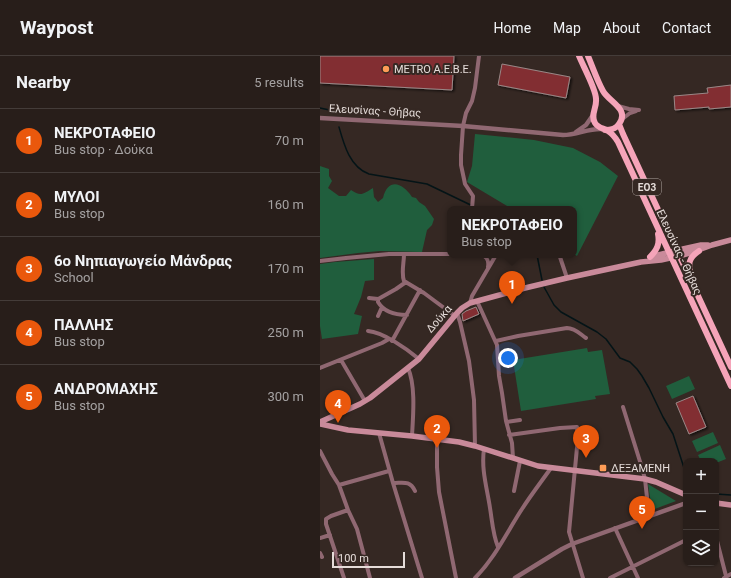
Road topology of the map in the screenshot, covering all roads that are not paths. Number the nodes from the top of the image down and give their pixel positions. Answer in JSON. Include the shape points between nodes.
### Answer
{"nodes":[{"id":1,"x":479,"y":56,"type":"edge"},
{"id":2,"x":579,"y":56,"type":"edge"},
{"id":3,"x":588,"y":56,"type":"edge"},
{"id":4,"x":612,"y":102,"type":"junction"},
{"id":5,"x":618,"y":106,"type":"junction"},
{"id":6,"x":595,"y":107,"type":"junction"},
{"id":7,"x":593,"y":115,"type":"junction"},
{"id":8,"x":320,"y":118,"type":"edge"},
{"id":9,"x":620,"y":122,"type":"junction"},
{"id":10,"x":463,"y":126,"type":"junction"},
{"id":11,"x":603,"y":129,"type":"junction"},
{"id":12,"x":573,"y":134,"type":"junction"},
{"id":13,"x":472,"y":206,"type":"edge"},
{"id":14,"x":655,"y":223,"type":"junction"},
{"id":15,"x":731,"y":240,"type":"edge"},
{"id":16,"x":712,"y":245,"type":"junction"},
{"id":17,"x":698,"y":251,"type":"junction"},
{"id":18,"x":678,"y":253,"type":"junction"},
{"id":19,"x":404,"y":254,"type":"junction"},
{"id":20,"x":447,"y":254,"type":"edge"},
{"id":21,"x":670,"y":255,"type":"junction"},
{"id":22,"x":650,"y":257,"type":"junction"},
{"id":23,"x":486,"y":258,"type":"edge"},
{"id":24,"x":494,"y":258,"type":"edge"},
{"id":25,"x":560,"y":258,"type":"edge"},
{"id":26,"x":320,"y":261,"type":"edge"},
{"id":27,"x":641,"y":262,"type":"junction"},
{"id":28,"x":488,"y":269,"type":"junction"},
{"id":29,"x":567,"y":278,"type":"junction"},
{"id":30,"x":406,"y":282,"type":"junction"},
{"id":31,"x":693,"y":287,"type":"junction"},
{"id":32,"x":420,"y":290,"type":"junction"},
{"id":33,"x":369,"y":298,"type":"dead end"},
{"id":34,"x":378,"y":299,"type":"junction"},
{"id":35,"x":478,"y":301,"type":"junction"},
{"id":36,"x":470,"y":303,"type":"junction"},
{"id":37,"x":382,"y":307,"type":"junction"},
{"id":38,"x":407,"y":315,"type":"junction"},
{"id":39,"x":456,"y":315,"type":"junction"},
{"id":40,"x":378,"y":316,"type":"dead end"},
{"id":41,"x":368,"y":331,"type":"dead end"},
{"id":42,"x":586,"y":338,"type":"dead end"},
{"id":43,"x":390,"y":340,"type":"junction"},
{"id":44,"x":496,"y":341,"type":"junction"},
{"id":45,"x":420,"y":358,"type":"junction"},
{"id":46,"x":341,"y":360,"type":"junction"},
{"id":47,"x":731,"y":367,"type":"edge"},
{"id":48,"x":320,"y":368,"type":"edge"},
{"id":49,"x":408,"y":368,"type":"junction"},
{"id":50,"x":731,"y":386,"type":"edge"},
{"id":51,"x":365,"y":401,"type":"junction"},
{"id":52,"x":623,"y":407,"type":"dead end"},
{"id":53,"x":520,"y":420,"type":"dead end"},
{"id":54,"x":507,"y":422,"type":"junction"},
{"id":55,"x":320,"y":423,"type":"edge"},
{"id":56,"x":379,"y":433,"type":"junction"},
{"id":57,"x":509,"y":435,"type":"junction"},
{"id":58,"x":412,"y":436,"type":"junction"},
{"id":59,"x":437,"y":440,"type":"junction"},
{"id":60,"x":475,"y":446,"type":"junction"},
{"id":61,"x":484,"y":449,"type":"junction"},
{"id":62,"x":320,"y":451,"type":"edge"},
{"id":63,"x":513,"y":458,"type":"junction"},
{"id":64,"x":520,"y":461,"type":"junction"},
{"id":65,"x":551,"y":468,"type":"junction"},
{"id":66,"x":389,"y":471,"type":"junction"},
{"id":67,"x":576,"y":471,"type":"junction"},
{"id":68,"x":644,"y":479,"type":"junction"},
{"id":69,"x":393,"y":483,"type":"junction"},
{"id":70,"x":339,"y":485,"type":"junction"},
{"id":71,"x":415,"y":491,"type":"dead end"},
{"id":72,"x":514,"y":491,"type":"dead end"},
{"id":73,"x":684,"y":494,"type":"edge"},
{"id":74,"x":719,"y":503,"type":"edge"},
{"id":75,"x":683,"y":504,"type":"edge"},
{"id":76,"x":731,"y":504,"type":"edge"},
{"id":77,"x":348,"y":510,"type":"junction"},
{"id":78,"x":649,"y":516,"type":"junction"},
{"id":79,"x":615,"y":528,"type":"junction"},
{"id":80,"x":330,"y":534,"type":"junction"},
{"id":81,"x":320,"y":538,"type":"edge"},
{"id":82,"x":683,"y":542,"type":"edge"},
{"id":83,"x":572,"y":544,"type":"junction"},
{"id":84,"x":498,"y":547,"type":"junction"},
{"id":85,"x":719,"y":550,"type":"edge"},
{"id":86,"x":632,"y":567,"type":"junction"},
{"id":87,"x":731,"y":574,"type":"edge"},
{"id":88,"x":725,"y":577,"type":"edge"},
{"id":89,"x":344,"y":578,"type":"edge"},
{"id":90,"x":370,"y":578,"type":"edge"},
{"id":91,"x":422,"y":578,"type":"edge"},
{"id":92,"x":456,"y":578,"type":"edge"},
{"id":93,"x":475,"y":578,"type":"edge"},
{"id":94,"x":516,"y":578,"type":"edge"},
{"id":95,"x":583,"y":578,"type":"edge"},
{"id":96,"x":610,"y":578,"type":"edge"},
{"id":97,"x":638,"y":578,"type":"edge"}],
"edges":[{"from":1,"to":10,"type":"street","via":[[475,88]]},
{"from":2,"to":6,"type":"main road","via":[[595,94]]},
{"from":3,"to":4,"type":"main road","via":[[603,91]]},
{"from":4,"to":5,"type":"main road"},
{"from":4,"to":6,"type":"main road","via":[[603,102]]},
{"from":5,"to":9,"type":"main road","name":"Ελευσίνας - Θήβας","number":"ΕΟ3","via":[[622,113]]},
{"from":5,"to":9,"type":"street","via":[[639,110],[630,113]]},
{"from":6,"to":7,"type":"main road"},
{"from":7,"to":11,"type":"main road","name":"Ελευσίνας - Θήβας","number":"ΕΟ3","via":[[594,122]]},
{"from":7,"to":12,"type":"street","via":[[586,125]]},
{"from":8,"to":10,"type":"street","name":"Ελευσίνας - Θήβας"},
{"from":9,"to":11,"type":"main road","via":[[613,129]]},
{"from":9,"to":18,"type":"main road","name":"Ελευσίνας - Θήβας","number":"ΕΟ3","via":[[623,134]]},
{"from":10,"to":12,"type":"street","name":"Ελευσίνας - Θήβας"},
{"from":10,"to":13,"type":"street","via":[[461,165],[465,184],[472,196]]},
{"from":11,"to":12,"type":"street","name":"Ελευσίνας - Θήβας"},
{"from":11,"to":14,"type":"main road","name":"Ελευσίνας - Θήβας","number":"ΕΟ3","via":[[616,138]]},
{"from":14,"to":21,"type":"main road","name":"Ελευσίνας - Θήβας","number":"ΕΟ3"},
{"from":14,"to":22,"type":"main road","number":"ΕΟ3","via":[[659,242],[658,248]]},
{"from":15,"to":16,"type":"main road"},
{"from":16,"to":17,"type":"main road"},
{"from":16,"to":18,"type":"main road"},
{"from":17,"to":18,"type":"main road"},
{"from":17,"to":31,"type":"main road","number":"ΕΟ3","via":[[689,263]]},
{"from":18,"to":21,"type":"main road","name":"Δούκα"},
{"from":18,"to":31,"type":"main road","name":"Ελευσίνας - Θήβας","number":"ΕΟ3"},
{"from":19,"to":20,"type":"street"},
{"from":19,"to":26,"type":"street"},
{"from":19,"to":30,"type":"street","via":[[403,278]]},
{"from":21,"to":22,"type":"main road","name":"Δούκα"},
{"from":21,"to":27,"type":"main road","name":"Δούκα"},
{"from":21,"to":50,"type":"main road","name":"Ελευσίνας - Θήβας","number":"ΕΟ3"},
{"from":22,"to":27,"type":"main road","name":"Δούκα"},
{"from":23,"to":28,"type":"street"},
{"from":24,"to":28,"type":"street"},
{"from":25,"to":29,"type":"street"},
{"from":27,"to":29,"type":"main road","name":"Δούκα"},
{"from":28,"to":36,"type":"street"},
{"from":29,"to":35,"type":"main road","name":"Δούκα"},
{"from":30,"to":32,"type":"street"},
{"from":30,"to":34,"type":"street"},
{"from":31,"to":47,"type":"main road","name":"Ελευσίνας - Θήβας","number":"ΕΟ3"},
{"from":32,"to":38,"type":"street"},
{"from":32,"to":39,"type":"street"},
{"from":33,"to":34,"type":"street"},
{"from":34,"to":37,"type":"street"},
{"from":35,"to":36,"type":"main road","name":"Δούκα"},
{"from":35,"to":44,"type":"street"},
{"from":36,"to":39,"type":"main road","name":"Δούκα"},
{"from":37,"to":38,"type":"street","via":[[391,312]]},
{"from":37,"to":40,"type":"street"},
{"from":38,"to":43,"type":"street"},
{"from":39,"to":45,"type":"main road","name":"Δούκα"},
{"from":39,"to":60,"type":"street","via":[[469,361],[474,400]]},
{"from":41,"to":43,"type":"street"},
{"from":42,"to":44,"type":"street","via":[[567,328]]},
{"from":43,"to":45,"type":"street"},
{"from":43,"to":46,"type":"street"},
{"from":44,"to":54,"type":"street"},
{"from":45,"to":49,"type":"main road","name":"Δούκα"},
{"from":46,"to":48,"type":"street"},
{"from":46,"to":51,"type":"street"},
{"from":49,"to":51,"type":"main road","name":"Δούκα"},
{"from":49,"to":58,"type":"street","via":[[413,396]]},
{"from":51,"to":55,"type":"main road","name":"Δούκα"},
{"from":52,"to":68,"type":"street"},
{"from":53,"to":54,"type":"street"},
{"from":54,"to":57,"type":"street"},
{"from":55,"to":56,"type":"main road","via":[[348,430]]},
{"from":56,"to":58,"type":"main road"},
{"from":56,"to":66,"type":"street"},
{"from":57,"to":63,"type":"street"},
{"from":57,"to":67,"type":"street","via":[[577,427]]},
{"from":58,"to":59,"type":"main road"},
{"from":59,"to":60,"type":"main road"},
{"from":59,"to":92,"type":"street","via":[[439,492]]},
{"from":60,"to":61,"type":"main road"},
{"from":61,"to":63,"type":"main road"},
{"from":61,"to":84,"type":"street","via":[[486,486]]},
{"from":62,"to":70,"type":"street"},
{"from":63,"to":64,"type":"main road"},
{"from":64,"to":65,"type":"main road"},
{"from":64,"to":72,"type":"street"},
{"from":65,"to":67,"type":"main road"},
{"from":65,"to":84,"type":"street"},
{"from":66,"to":69,"type":"street"},
{"from":66,"to":70,"type":"street"},
{"from":67,"to":68,"type":"main road"},
{"from":67,"to":83,"type":"street","via":[[569,532]]},
{"from":68,"to":73,"type":"main road"},
{"from":68,"to":78,"type":"street"},
{"from":69,"to":71,"type":"street","via":[[408,483]]},
{"from":69,"to":91,"type":"street"},
{"from":70,"to":77,"type":"street"},
{"from":74,"to":76,"type":"main road"},
{"from":75,"to":78,"type":"street"},
{"from":77,"to":80,"type":"street","via":[[326,519]]},
{"from":77,"to":90,"type":"street","via":[[357,529]]},
{"from":78,"to":79,"type":"street"},
{"from":79,"to":83,"type":"street"},
{"from":79,"to":86,"type":"street"},
{"from":80,"to":81,"type":"street"},
{"from":80,"to":89,"type":"street"},
{"from":82,"to":86,"type":"street"},
{"from":83,"to":94,"type":"street"},
{"from":83,"to":95,"type":"street"},
{"from":84,"to":93,"type":"street"},
{"from":85,"to":88,"type":"street"},
{"from":86,"to":96,"type":"street"},
{"from":86,"to":97,"type":"street"},
{"from":87,"to":88,"type":"street"}]}
